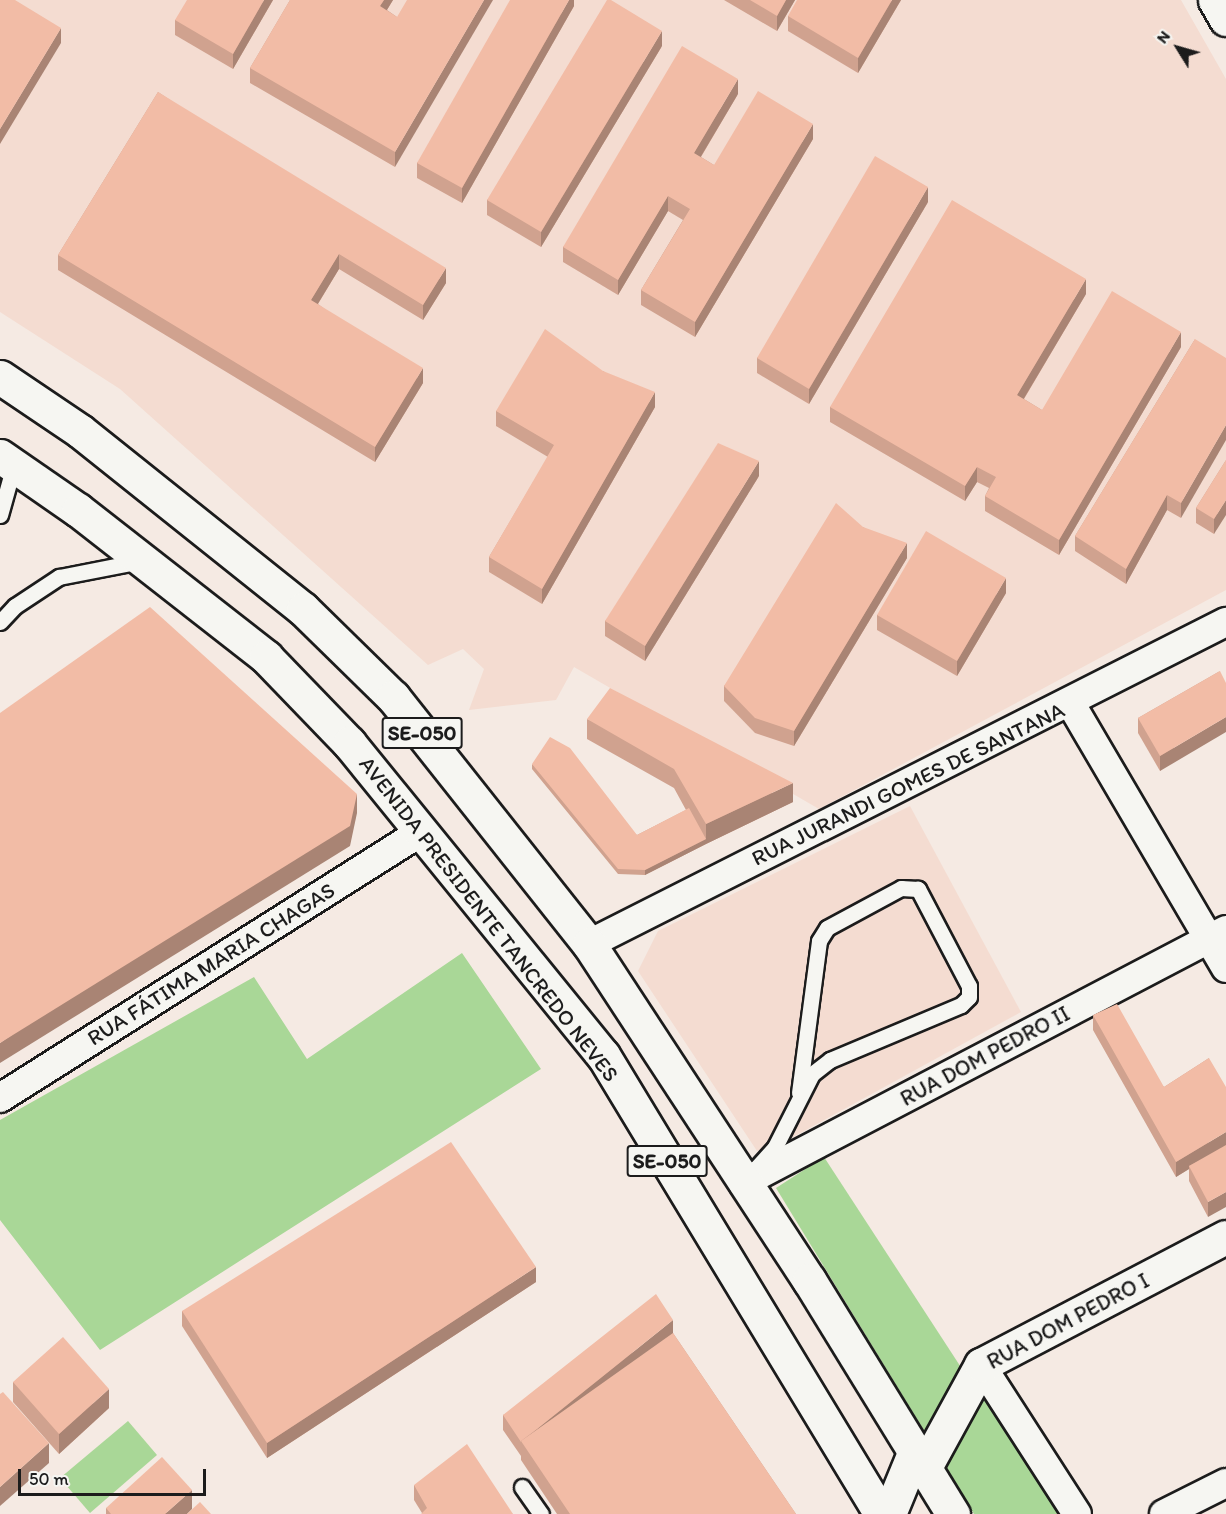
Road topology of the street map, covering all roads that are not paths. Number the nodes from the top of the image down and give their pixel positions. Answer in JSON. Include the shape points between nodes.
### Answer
{"nodes":[{"id":1,"x":1215,"y":0,"type":"edge"},
{"id":2,"x":1226,"y":19,"type":"edge"},
{"id":3,"x":0,"y":377,"type":"edge"},
{"id":4,"x":7,"y":460,"type":"edge"},
{"id":5,"x":0,"y":515,"type":"edge"},
{"id":6,"x":141,"y":561,"type":"junction"},
{"id":7,"x":0,"y":622,"type":"edge"},
{"id":8,"x":1226,"y":622,"type":"edge"},
{"id":9,"x":1071,"y":704,"type":"junction"},
{"id":10,"x":422,"y":831,"type":"junction"},
{"id":11,"x":1217,"y":934,"type":"edge"},
{"id":12,"x":589,"y":945,"type":"junction"},
{"id":13,"x":1226,"y":968,"type":"edge"},
{"id":14,"x":799,"y":1093,"type":"junction"},
{"id":15,"x":0,"y":1098,"type":"edge"},
{"id":16,"x":743,"y":1183,"type":"junction"},
{"id":17,"x":1226,"y":1237,"type":"edge"},
{"id":18,"x":981,"y":1365,"type":"junction"},
{"id":19,"x":919,"y":1461,"type":"junction"},
{"id":20,"x":1226,"y":1483,"type":"edge"},
{"id":21,"x":522,"y":1487,"type":"dead end"},
{"id":22,"x":541,"y":1514,"type":"edge"},
{"id":23,"x":880,"y":1514,"type":"edge"},
{"id":24,"x":889,"y":1514,"type":"edge"},
{"id":25,"x":909,"y":1514,"type":"edge"},
{"id":26,"x":953,"y":1514,"type":"edge"},
{"id":27,"x":1077,"y":1514,"type":"edge"},
{"id":28,"x":1164,"y":1514,"type":"edge"}],
"edges":[{"from":1,"to":2,"type":"main road"},
{"from":3,"to":12,"type":"main road","number":"SE-050","via":[[80,431],[303,609],[393,697]]},
{"from":4,"to":5,"type":"lane"},
{"from":4,"to":6,"type":"main road","name":"AVENIDA PRESIDENTE TANCREDO NEVES","number":"SE-050"},
{"from":6,"to":7,"type":"lane","via":[[59,577],[15,606]]},
{"from":6,"to":10,"type":"main road","name":"AVENIDA PRESIDENTE TANCREDO NEVES","number":"SE-050","via":[[266,657],[349,743]]},
{"from":8,"to":9,"type":"street","name":"RUA JURANDI GOMES DE SANTANA"},
{"from":9,"to":11,"type":"street"},
{"from":9,"to":12,"type":"street","name":"RUA JURANDI GOMES DE SANTANA"},
{"from":10,"to":15,"type":"street","name":"RUA FÁTIMA MARIA CHAGAS"},
{"from":10,"to":23,"type":"main road","name":"AVENIDA PRESIDENTE TANCREDO NEVES","number":"SE-050","via":[[603,1055]]},
{"from":11,"to":13,"type":"street"},
{"from":11,"to":16,"type":"street","name":"RUA DOM PEDRO II"},
{"from":12,"to":16,"type":"main road","number":"SE-050"},
{"from":14,"to":14,"type":"lane","via":[[812,1074],[830,1060],[967,1000],[969,986],[918,890],[901,888],[827,928],[823,934]]},
{"from":14,"to":16,"type":"lane","via":[[775,1147]]},
{"from":16,"to":19,"type":"main road","number":"SE-050"},
{"from":17,"to":18,"type":"main road","name":"RUA DOM PEDRO I"},
{"from":18,"to":19,"type":"main road","name":"RUA DOM PEDRO I"},
{"from":18,"to":27,"type":"street"},
{"from":19,"to":24,"type":"main road"},
{"from":19,"to":25,"type":"main road"},
{"from":19,"to":26,"type":"main road","number":"SE-050"},
{"from":20,"to":28,"type":"street"},
{"from":21,"to":22,"type":"lane"}]}
